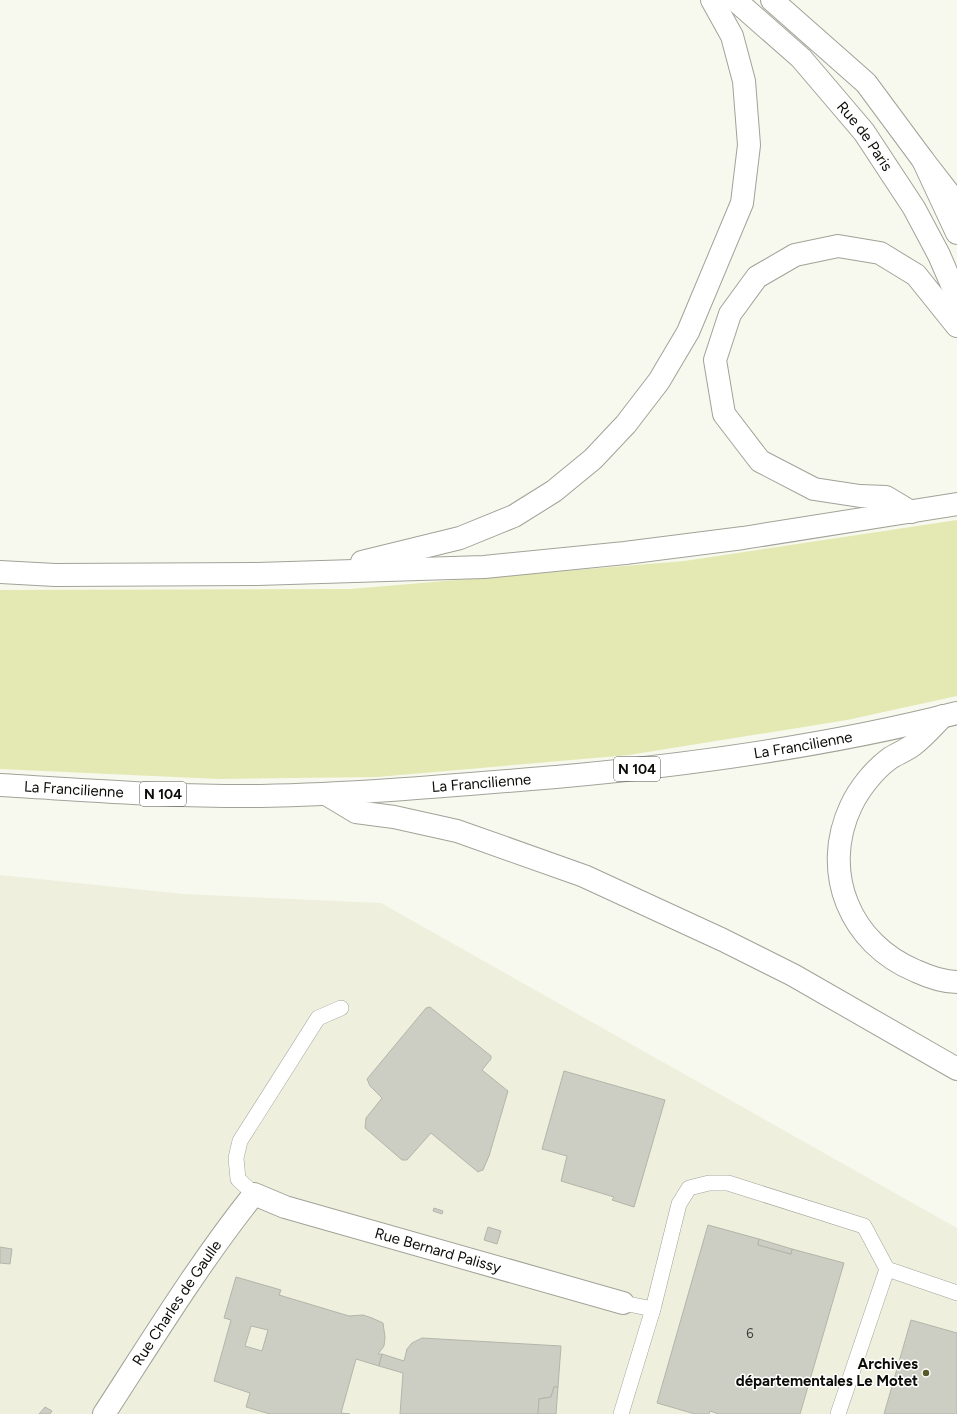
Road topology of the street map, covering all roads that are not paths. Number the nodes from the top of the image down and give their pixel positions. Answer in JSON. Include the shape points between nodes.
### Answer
{"nodes":[{"id":1,"x":712,"y":0,"type":"edge"},
{"id":2,"x":735,"y":0,"type":"edge"},
{"id":3,"x":772,"y":0,"type":"edge"},
{"id":4,"x":923,"y":160,"type":"junction"},
{"id":5,"x":957,"y":204,"type":"edge"},
{"id":6,"x":957,"y":233,"type":"edge"},
{"id":7,"x":957,"y":300,"type":"edge"},
{"id":8,"x":957,"y":326,"type":"edge"},
{"id":9,"x":957,"y":504,"type":"edge"},
{"id":10,"x":911,"y":512,"type":"junction"},
{"id":11,"x":0,"y":572,"type":"edge"},
{"id":12,"x":320,"y":572,"type":"junction"},
{"id":13,"x":950,"y":714,"type":"edge"},
{"id":14,"x":0,"y":784,"type":"edge"},
{"id":15,"x":326,"y":794,"type":"junction"},
{"id":16,"x":957,"y":982,"type":"edge"},
{"id":17,"x":341,"y":1008,"type":"dead end"},
{"id":18,"x":957,"y":1069,"type":"edge"},
{"id":19,"x":254,"y":1194,"type":"junction"},
{"id":20,"x":887,"y":1269,"type":"junction"},
{"id":21,"x":957,"y":1293,"type":"edge"},
{"id":22,"x":623,"y":1303,"type":"joint"},
{"id":23,"x":653,"y":1309,"type":"junction"},
{"id":24,"x":104,"y":1414,"type":"edge"},
{"id":25,"x":621,"y":1414,"type":"edge"},
{"id":26,"x":838,"y":1414,"type":"edge"}],
"edges":[{"from":1,"to":12,"type":"main road","via":[[732,36],[744,81],[749,146],[742,203],[688,332],[659,381],[626,424],[593,459],[554,492],[514,516],[460,538]]},
{"from":2,"to":7,"type":"main road","name":"Rue de Paris","via":[[801,58],[864,132],[914,208],[939,255]]},
{"from":3,"to":4,"type":"main road","via":[[866,83]]},
{"from":4,"to":5,"type":"main road"},
{"from":4,"to":6,"type":"main road"},
{"from":8,"to":10,"type":"main road","via":[[916,274],[880,253],[838,246],[795,255],[757,277],[730,314],[716,360],[724,414],[760,461],[814,489],[886,497]]},
{"from":9,"to":10,"type":"main road"},
{"from":10,"to":12,"type":"main road","via":[[625,553],[484,567]]},
{"from":11,"to":12,"type":"main road","via":[[55,575]]},
{"from":13,"to":15,"type":"main road","name":"La Francilienne","number":"N 104","via":[[850,736],[636,770]]},
{"from":13,"to":16,"type":"main road","via":[[913,745],[888,760],[863,786],[851,805],[844,826],[840,869],[843,894],[852,916],[864,934],[902,966],[925,975]]},
{"from":14,"to":15,"type":"main road","name":"La Francilienne","number":"N 104","via":[[134,793],[259,796]]},
{"from":15,"to":18,"type":"main road","via":[[356,812],[457,831],[584,876],[793,975]]},
{"from":17,"to":19,"type":"lane","via":[[318,1018],[240,1140],[236,1158],[238,1179]]},
{"from":19,"to":22,"type":"main road","name":"Rue Bernard Palissy","via":[[285,1207]]},
{"from":19,"to":24,"type":"main road","name":"Rue Charles de Gaulle","via":[[165,1320]]},
{"from":20,"to":21,"type":"lane"},
{"from":20,"to":23,"type":"lane","via":[[864,1226],[728,1183],[709,1183],[689,1188],[680,1204]]},
{"from":20,"to":26,"type":"lane"},
{"from":22,"to":23,"type":"lane"},
{"from":23,"to":25,"type":"lane"}]}
